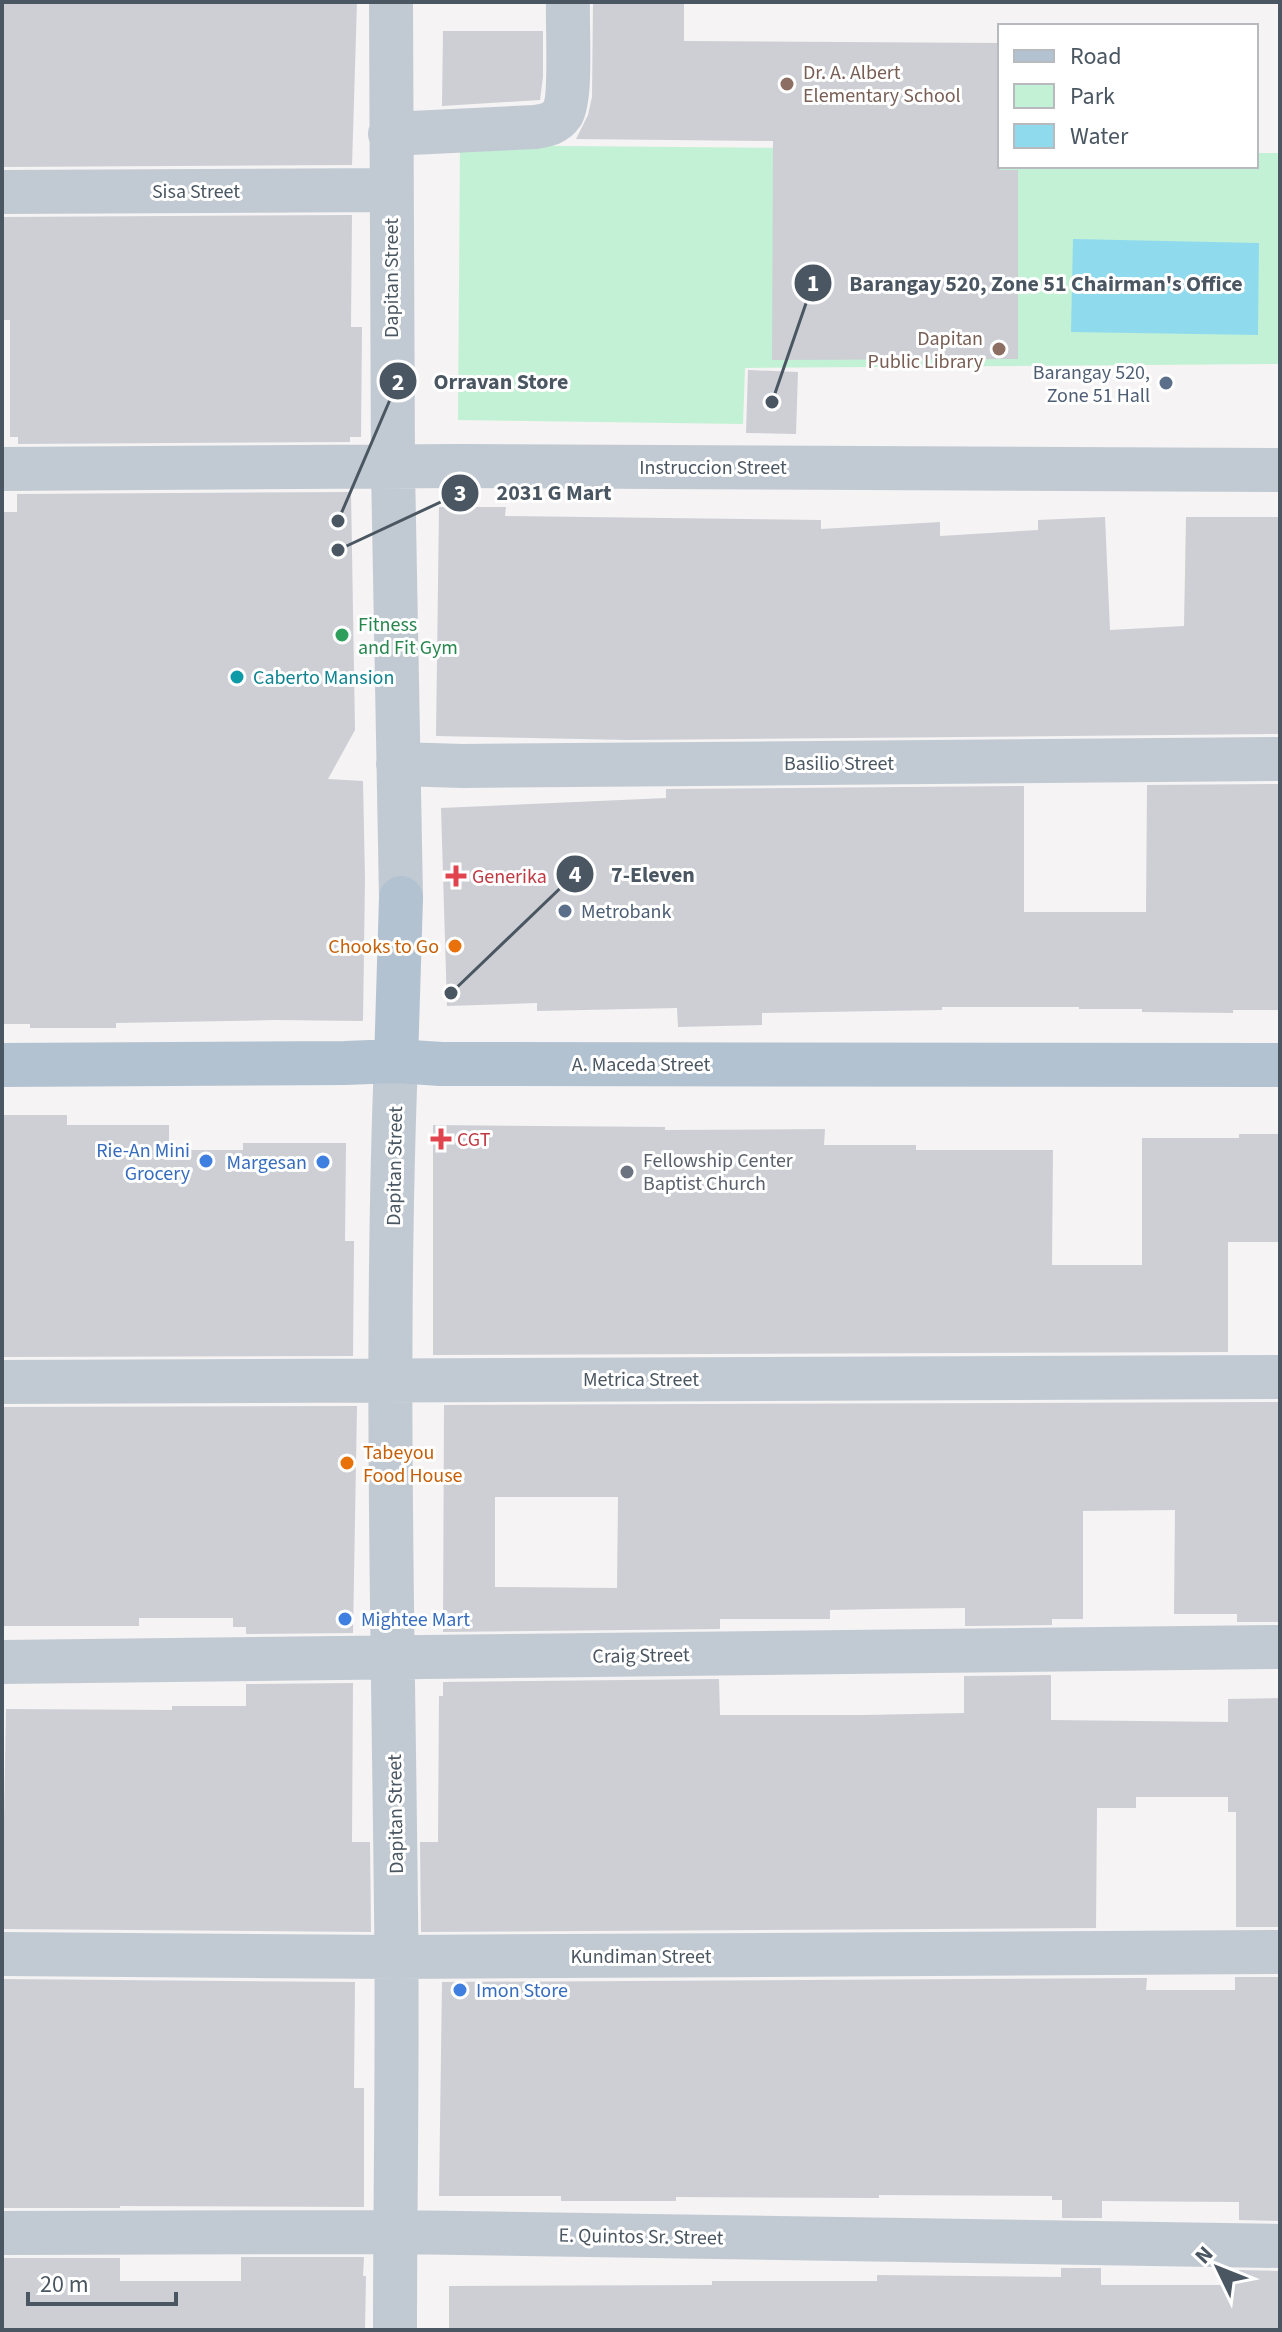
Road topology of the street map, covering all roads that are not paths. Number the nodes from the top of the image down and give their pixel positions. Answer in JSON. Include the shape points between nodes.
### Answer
{"nodes":[{"id":1,"x":391,"y":2,"type":"edge"},
{"id":2,"x":568,"y":2,"type":"edge"},
{"id":3,"x":390,"y":134,"type":"junction"},
{"id":4,"x":390,"y":190,"type":"junction"},
{"id":5,"x":2,"y":192,"type":"edge"},
{"id":6,"x":393,"y":467,"type":"junction"},
{"id":7,"x":2,"y":469,"type":"edge"},
{"id":8,"x":1280,"y":470,"type":"edge"},
{"id":9,"x":1280,"y":759,"type":"edge"},
{"id":10,"x":398,"y":764,"type":"junction"},
{"id":11,"x":401,"y":898,"type":"joint"},
{"id":12,"x":396,"y":1061,"type":"junction"},
{"id":13,"x":2,"y":1065,"type":"edge"},
{"id":14,"x":1280,"y":1065,"type":"edge"},
{"id":15,"x":1280,"y":1377,"type":"edge"},
{"id":16,"x":392,"y":1379,"type":"junction"},
{"id":17,"x":2,"y":1382,"type":"edge"},
{"id":18,"x":1280,"y":1647,"type":"edge"},
{"id":19,"x":393,"y":1658,"type":"junction"},
{"id":20,"x":2,"y":1662,"type":"edge"},
{"id":21,"x":1280,"y":1952,"type":"edge"},
{"id":22,"x":2,"y":1954,"type":"edge"},
{"id":23,"x":397,"y":1957,"type":"junction"},
{"id":24,"x":395,"y":2232,"type":"junction"},
{"id":25,"x":2,"y":2233,"type":"edge"},
{"id":26,"x":1280,"y":2246,"type":"edge"},
{"id":27,"x":395,"y":2330,"type":"edge"}],
"edges":[{"from":1,"to":3,"type":"street","name":"Dapitan Street"},
{"from":2,"to":3,"type":"street","via":[[567,95],[555,123]]},
{"from":3,"to":4,"type":"street","name":"Dapitan Street"},
{"from":4,"to":5,"type":"street","name":"Sisa Street"},
{"from":4,"to":6,"type":"street","name":"Dapitan Street"},
{"from":6,"to":7,"type":"street","name":"Instruccion Street"},
{"from":6,"to":8,"type":"street","name":"Instruccion Street"},
{"from":6,"to":10,"type":"street","name":"Dapitan Street"},
{"from":9,"to":10,"type":"street","name":"Basilio Street"},
{"from":10,"to":11,"type":"street","name":"Dapitan Street"},
{"from":11,"to":12,"type":"main road","name":"Dapitan Street"},
{"from":12,"to":13,"type":"main road","name":"A. Maceda Street"},
{"from":12,"to":14,"type":"main road","name":"A. Maceda Street"},
{"from":12,"to":16,"type":"street","name":"Dapitan Street"},
{"from":15,"to":16,"type":"street","name":"Metrica Street"},
{"from":16,"to":17,"type":"street","name":"Metrica Street"},
{"from":16,"to":19,"type":"street","name":"Dapitan Street"},
{"from":18,"to":19,"type":"street","name":"Craig Street"},
{"from":19,"to":20,"type":"street","name":"Craig Street"},
{"from":19,"to":23,"type":"street","name":"Dapitan Street"},
{"from":21,"to":23,"type":"street","name":"Kundiman Street"},
{"from":22,"to":23,"type":"street","name":"Kundiman Street"},
{"from":23,"to":24,"type":"street","name":"Dapitan Street"},
{"from":24,"to":25,"type":"street","name":"E. Quintos Sr. Street"},
{"from":24,"to":26,"type":"street","name":"E. Quintos Sr. Street"},
{"from":24,"to":27,"type":"street","name":"Dapitan Street"}]}
